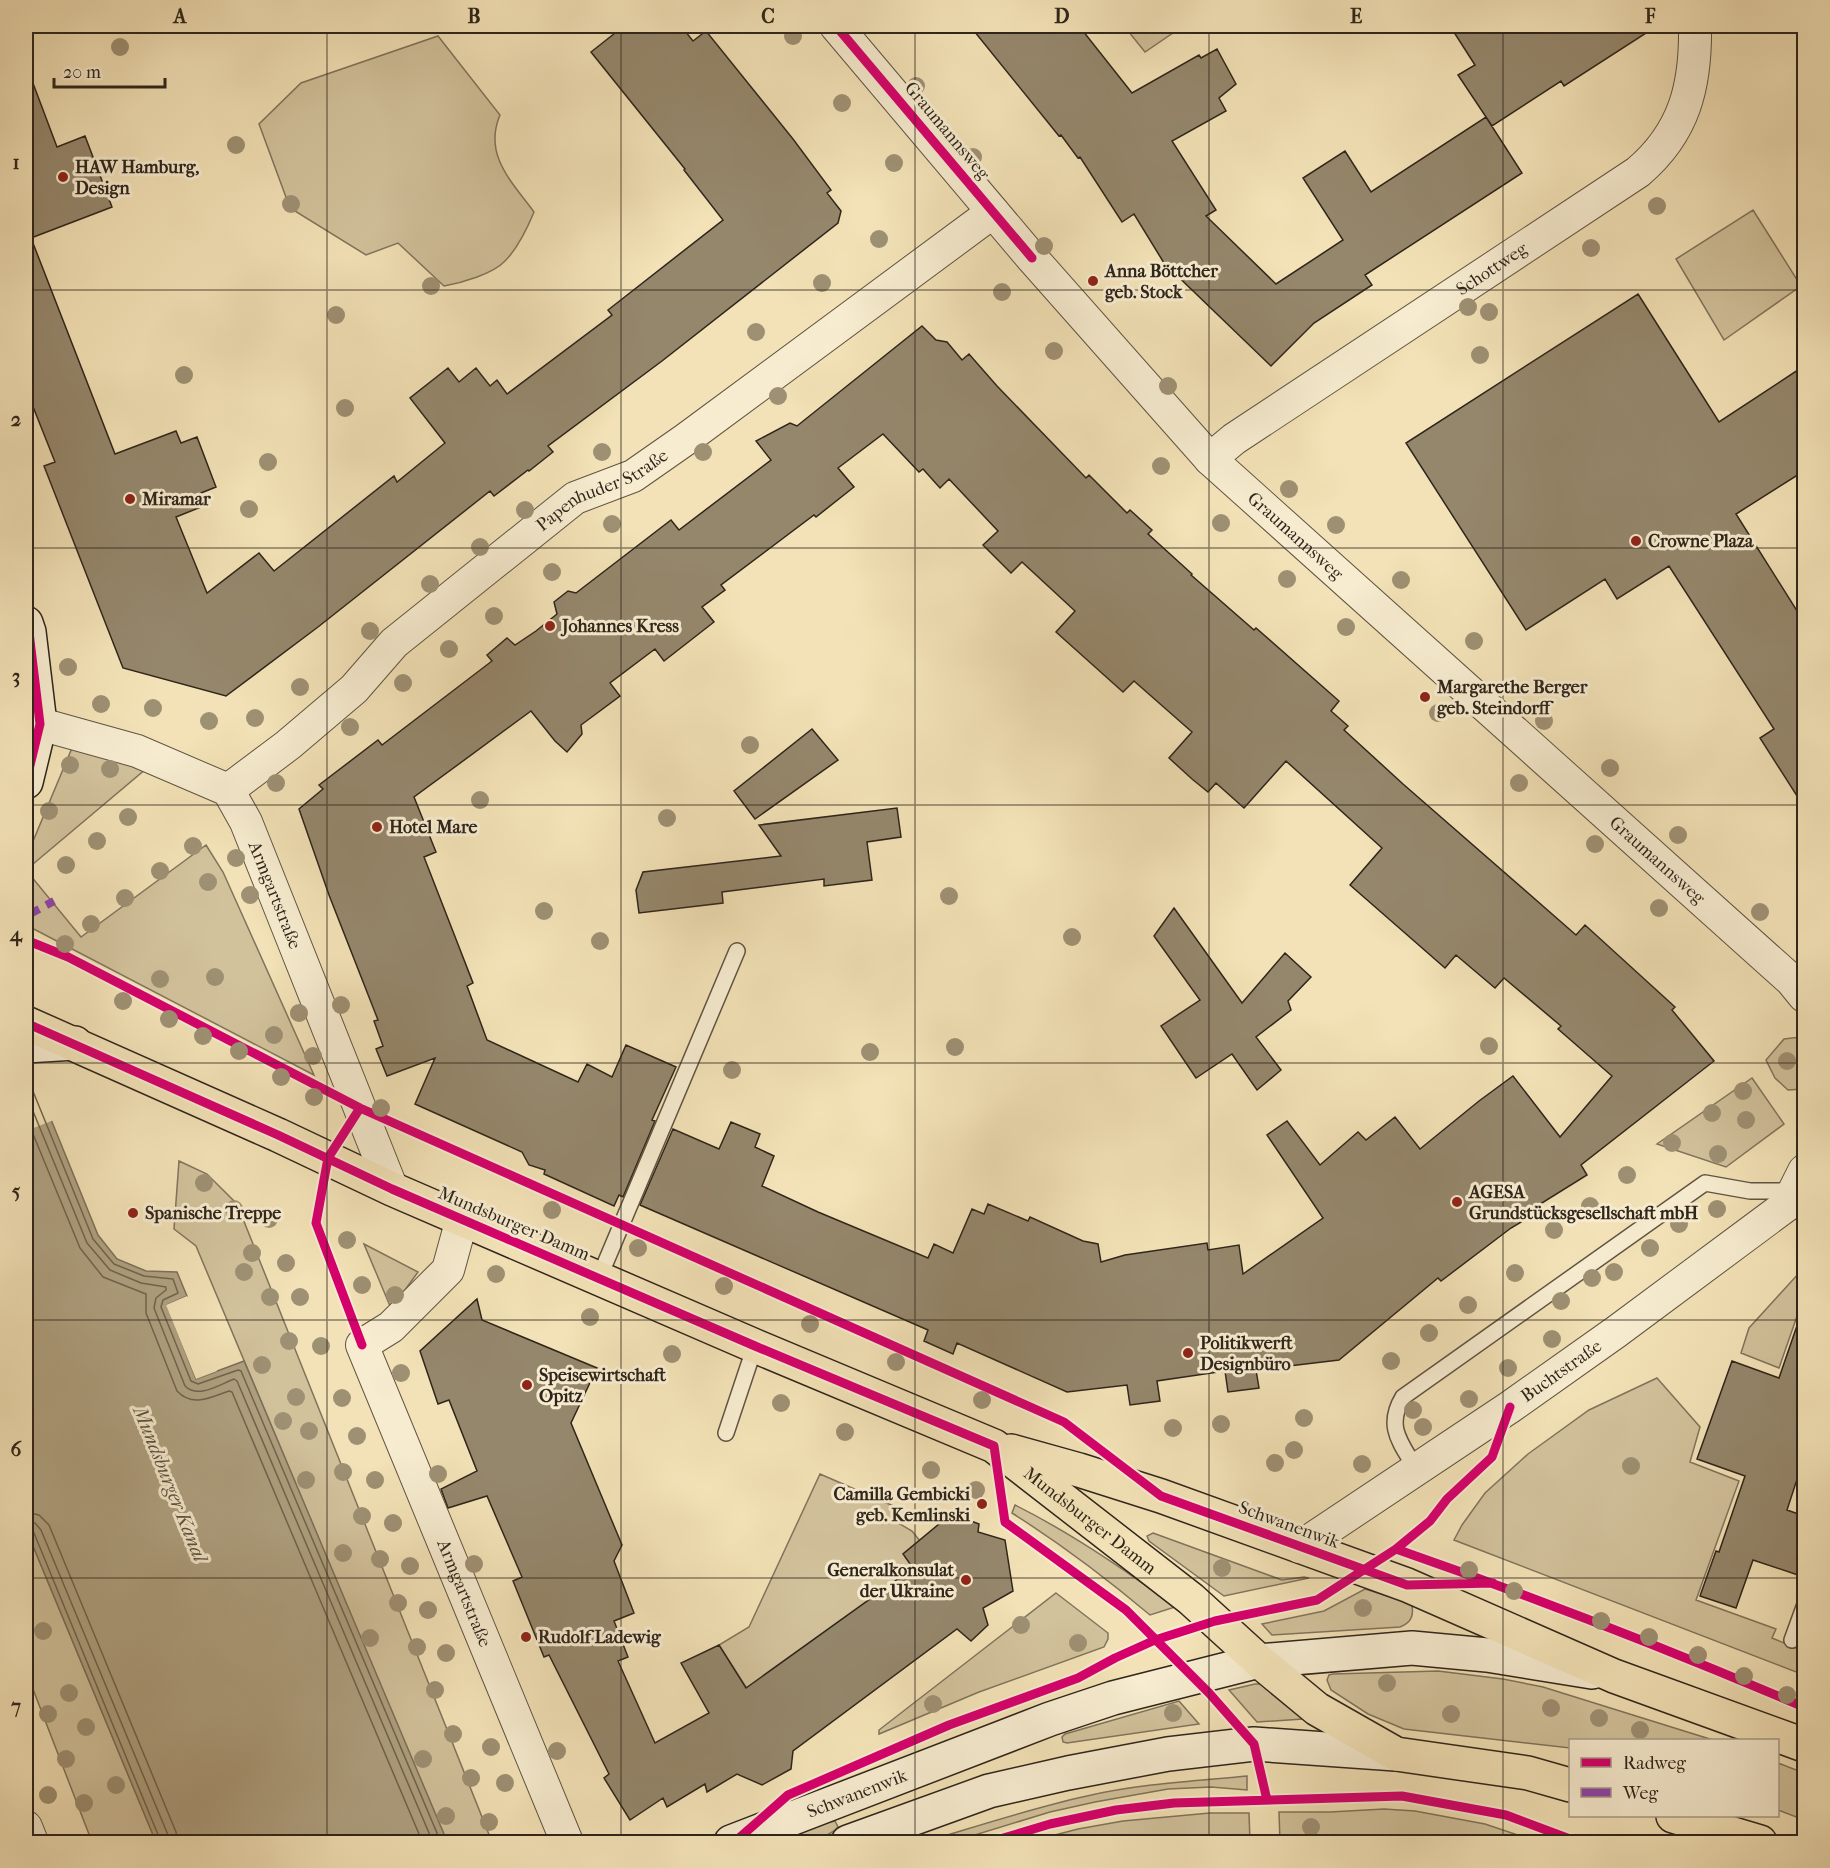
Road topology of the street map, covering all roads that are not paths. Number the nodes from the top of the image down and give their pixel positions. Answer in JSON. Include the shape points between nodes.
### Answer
{"nodes":[{"id":1,"x":836,"y":26,"type":"edge"},
{"id":2,"x":1695,"y":26,"type":"edge"},
{"id":3,"x":993,"y":212,"type":"junction"},
{"id":4,"x":1210,"y":459,"type":"junction"},
{"id":5,"x":26,"y":623,"type":"edge"},
{"id":6,"x":40,"y":724,"type":"junction"},
{"id":7,"x":26,"y":782,"type":"edge"},
{"id":8,"x":228,"y":790,"type":"junction"},
{"id":9,"x":737,"y":951,"type":"dead end"},
{"id":10,"x":1804,"y":996,"type":"edge"},
{"id":11,"x":26,"y":1040,"type":"edge"},
{"id":12,"x":392,"y":1189,"type":"junction"},
{"id":13,"x":1798,"y":1193,"type":"edge"},
{"id":14,"x":462,"y":1219,"type":"junction"},
{"id":15,"x":599,"y":1278,"type":"junction"},
{"id":16,"x":755,"y":1346,"type":"junction"},
{"id":17,"x":726,"y":1433,"type":"dead end"},
{"id":18,"x":994,"y":1446,"type":"junction"},
{"id":19,"x":1416,"y":1469,"type":"junction"},
{"id":20,"x":1300,"y":1547,"type":"junction"},
{"id":21,"x":1804,"y":1607,"type":"edge"},
{"id":22,"x":1792,"y":1640,"type":"dead end"},
{"id":23,"x":1259,"y":1661,"type":"junction"},
{"id":24,"x":1614,"y":1676,"type":"junction"},
{"id":25,"x":1804,"y":1745,"type":"edge"},
{"id":26,"x":1396,"y":1754,"type":"junction"},
{"id":27,"x":1569,"y":1785,"type":"edge"},
{"id":28,"x":1679,"y":1817,"type":"edge"},
{"id":29,"x":26,"y":1827,"type":"edge"},
{"id":30,"x":32,"y":1842,"type":"edge"},
{"id":31,"x":567,"y":1842,"type":"edge"},
{"id":32,"x":731,"y":1842,"type":"edge"},
{"id":33,"x":848,"y":1842,"type":"edge"},
{"id":34,"x":1760,"y":1842,"type":"edge"}],
"edges":[{"from":1,"to":3,"type":"street","name":"Graumannsweg"},
{"from":2,"to":4,"type":"street","name":"Schottweg","via":[[1694,69],[1683,111],[1676,128],[1652,160],[1234,439]]},
{"from":3,"to":4,"type":"street","name":"Graumannsweg"},
{"from":3,"to":8,"type":"street","name":"Papenhuder Straße","via":[[633,476],[576,498],[394,643],[354,689],[288,746]]},
{"from":4,"to":10,"type":"street","name":"Graumannsweg","via":[[1661,861]]},
{"from":5,"to":6,"type":"main road"},
{"from":6,"to":7,"type":"main road"},
{"from":6,"to":8,"type":"street","via":[[137,751]]},
{"from":8,"to":12,"type":"street","name":"Armgartstraße","via":[[246,822]]},
{"from":9,"to":15,"type":"lane"},
{"from":11,"to":12,"type":"main road","name":"Mundsburger Damm","via":[[75,1043]]},
{"from":12,"to":14,"type":"main road","name":"Mundsburger Damm"},
{"from":13,"to":19,"type":"street","name":"Buchtstraße","via":[[1616,1332]]},
{"from":13,"to":19,"type":"lane","via":[[1750,1191],[1705,1183],[1403,1397],[1394,1424],[1396,1435]]},
{"from":14,"to":15,"type":"main road","name":"Mundsburger Damm"},
{"from":14,"to":31,"type":"street","name":"Armgartstraße","via":[[448,1270],[391,1327],[362,1344]]},
{"from":15,"to":16,"type":"main road","name":"Mundsburger Damm"},
{"from":16,"to":17,"type":"lane"},
{"from":16,"to":18,"type":"main road","name":"Mundsburger Damm"},
{"from":18,"to":20,"type":"main road","name":"Schwanenwik","via":[[1161,1496]]},
{"from":18,"to":23,"type":"main road","name":"Mundsburger Damm","via":[[1191,1599]]},
{"from":19,"to":20,"type":"street","name":"Buchtstraße"},
{"from":20,"to":24,"type":"main road","name":"Schwanenwik","via":[[1407,1585]]},
{"from":21,"to":22,"type":"lane"},
{"from":23,"to":24,"type":"main road","name":"Schwanenwik","via":[[1412,1648]]},
{"from":23,"to":26,"type":"main road","name":"Mundsburger Damm","via":[[1317,1709]]},
{"from":23,"to":32,"type":"main road","name":"Schwanenwik","via":[[1113,1698],[1050,1719]]},
{"from":24,"to":25,"type":"main road","name":"Schwanenwik"},
{"from":26,"to":27,"type":"main road","via":[[1528,1773]]},
{"from":26,"to":33,"type":"main road","via":[[1254,1744],[1168,1754],[989,1791]]},
{"from":28,"to":34,"type":"main road"},
{"from":29,"to":30,"type":"street"}]}
